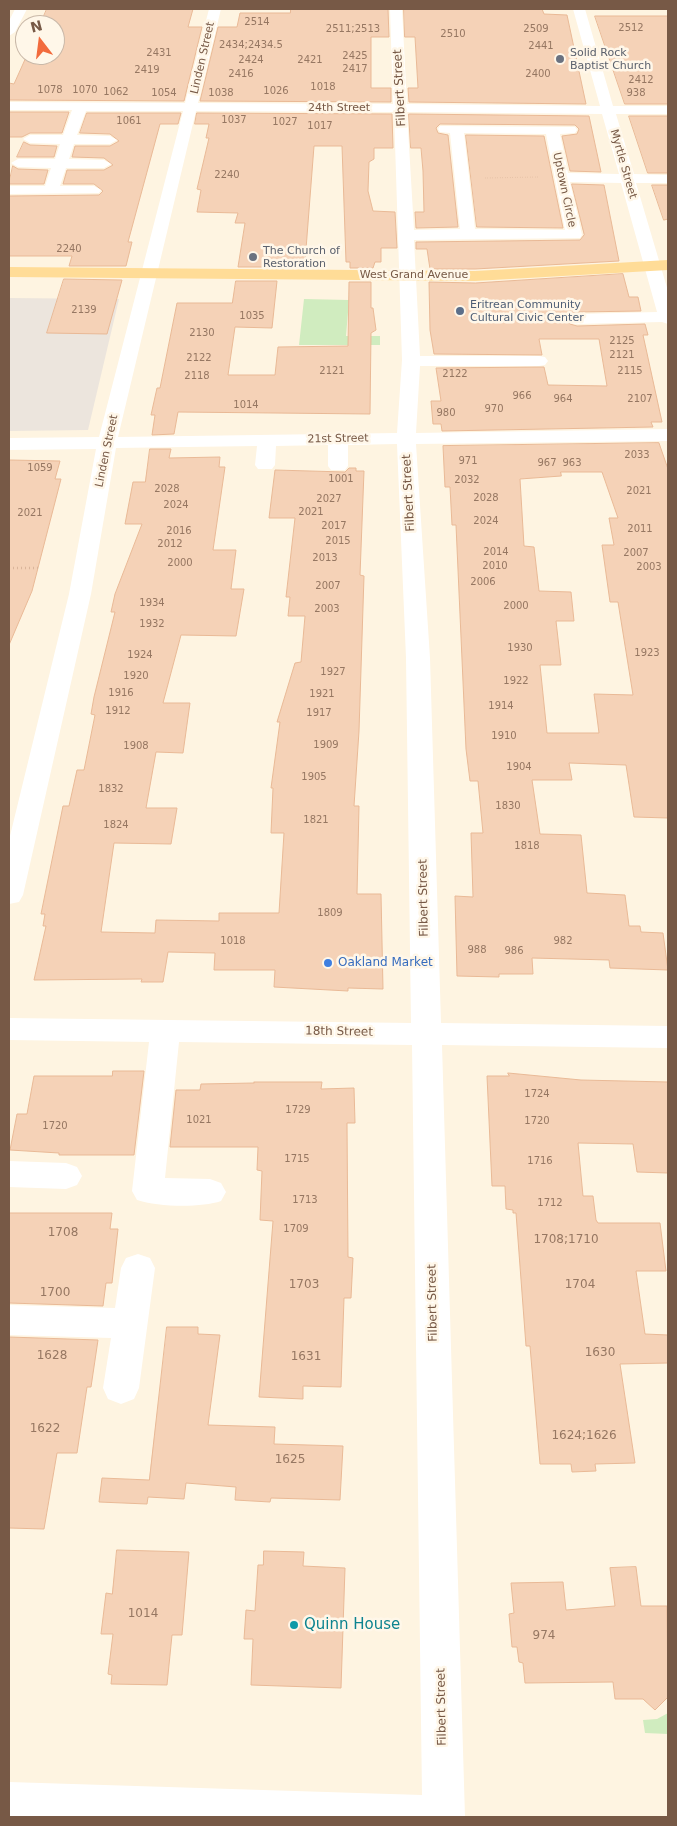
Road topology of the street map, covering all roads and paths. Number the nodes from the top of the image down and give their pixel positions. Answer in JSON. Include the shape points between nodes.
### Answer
{"nodes":[{"id":1,"x":21,"y":9,"type":"edge"},
{"id":2,"x":215,"y":9,"type":"edge"},
{"id":3,"x":396,"y":9,"type":"edge"},
{"id":4,"x":579,"y":9,"type":"edge"},
{"id":5,"x":9,"y":32,"type":"edge"},
{"id":6,"x":9,"y":106,"type":"edge"},
{"id":7,"x":80,"y":107,"type":"junction"},
{"id":8,"x":192,"y":107,"type":"junction"},
{"id":9,"x":400,"y":108,"type":"junction"},
{"id":10,"x":608,"y":110,"type":"junction"},
{"id":11,"x":668,"y":110,"type":"edge"},
{"id":12,"x":552,"y":130,"type":"junction"},
{"id":13,"x":570,"y":130,"type":"dead end"},
{"id":14,"x":30,"y":139,"type":"dead end"},
{"id":15,"x":69,"y":139,"type":"junction"},
{"id":16,"x":110,"y":140,"type":"dead end"},
{"id":17,"x":18,"y":164,"type":"dead end"},
{"id":18,"x":61,"y":164,"type":"junction"},
{"id":19,"x":104,"y":164,"type":"dead end"},
{"id":20,"x":562,"y":177,"type":"junction"},
{"id":21,"x":462,"y":178,"type":"junction"},
{"id":22,"x":628,"y":178,"type":"junction"},
{"id":23,"x":668,"y":179,"type":"edge"},
{"id":24,"x":9,"y":190,"type":"edge"},
{"id":25,"x":51,"y":190,"type":"junction"},
{"id":26,"x":94,"y":190,"type":"dead end"},
{"id":27,"x":468,"y":234,"type":"junction"},
{"id":28,"x":407,"y":235,"type":"junction"},
{"id":29,"x":9,"y":272,"type":"edge"},
{"id":30,"x":661,"y":273,"type":"edge"},
{"id":31,"x":146,"y":280,"type":"junction"},
{"id":32,"x":408,"y":282,"type":"junction"},
{"id":33,"x":9,"y":286,"type":"edge"},
{"id":34,"x":668,"y":318,"type":"edge"},
{"id":35,"x":576,"y":319,"type":"dead end"},
{"id":36,"x":411,"y":360,"type":"junction"},
{"id":37,"x":539,"y":361,"type":"dead end"},
{"id":38,"x":668,"y":435,"type":"edge"},
{"id":39,"x":406,"y":437,"type":"junction"},
{"id":40,"x":338,"y":438,"type":"junction"},
{"id":41,"x":267,"y":440,"type":"junction"},
{"id":42,"x":107,"y":442,"type":"junction"},
{"id":43,"x":9,"y":444,"type":"edge"},
{"id":44,"x":266,"y":465,"type":"dead end"},
{"id":45,"x":338,"y":466,"type":"dead end"},
{"id":46,"x":9,"y":568,"type":"edge"},
{"id":47,"x":39,"y":568,"type":"dead end"},
{"id":48,"x":9,"y":895,"type":"edge"},
{"id":49,"x":9,"y":1028,"type":"edge"},
{"id":50,"x":165,"y":1030,"type":"junction"},
{"id":51,"x":428,"y":1034,"type":"junction"},
{"id":52,"x":668,"y":1037,"type":"edge"},
{"id":53,"x":9,"y":1174,"type":"edge"},
{"id":54,"x":66,"y":1176,"type":"dead end"},
{"id":55,"x":210,"y":1192,"type":"dead end"},
{"id":56,"x":138,"y":1268,"type":"dead end"},
{"id":57,"x":9,"y":1320,"type":"edge"},
{"id":58,"x":130,"y":1324,"type":"junction"},
{"id":59,"x":121,"y":1388,"type":"dead end"},
{"id":60,"x":9,"y":1804,"type":"edge"},
{"id":61,"x":232,"y":1814,"type":"edge"},
{"id":62,"x":437,"y":1817,"type":"edge"},
{"id":63,"x":444,"y":1817,"type":"edge"}],
"edges":[{"from":1,"to":5,"type":"street"},
{"from":2,"to":8,"type":"street","name":"Linden Street"},
{"from":3,"to":9,"type":"street","name":"Filbert Street"},
{"from":4,"to":10,"type":"street","name":"Myrtle Street"},
{"from":6,"to":7,"type":"street","name":"24th Street"},
{"from":7,"to":8,"type":"street","name":"24th Street"},
{"from":7,"to":15,"type":"street"},
{"from":8,"to":9,"type":"street","name":"24th Street"},
{"from":8,"to":31,"type":"street","name":"Linden Street"},
{"from":9,"to":10,"type":"street","name":"24th Street"},
{"from":9,"to":28,"type":"street","name":"Filbert Street"},
{"from":10,"to":11,"type":"street","name":"24th Street"},
{"from":10,"to":22,"type":"street","name":"Myrtle Street"},
{"from":12,"to":13,"type":"street"},
{"from":12,"to":20,"type":"street","name":"Uptown Circle"},
{"from":12,"to":21,"type":"street","via":[[451,129]]},
{"from":14,"to":15,"type":"street"},
{"from":15,"to":16,"type":"street"},
{"from":15,"to":18,"type":"street"},
{"from":17,"to":18,"type":"street"},
{"from":18,"to":19,"type":"street"},
{"from":18,"to":25,"type":"street"},
{"from":20,"to":21,"type":"path"},
{"from":20,"to":22,"type":"street"},
{"from":20,"to":27,"type":"street","name":"Uptown Circle","via":[[574,235]]},
{"from":21,"to":27,"type":"street"},
{"from":22,"to":23,"type":"street"},
{"from":22,"to":30,"type":"street","name":"Myrtle Street"},
{"from":24,"to":25,"type":"street"},
{"from":25,"to":26,"type":"street"},
{"from":27,"to":28,"type":"street","name":"Uptown Circle"},
{"from":28,"to":32,"type":"street","name":"Filbert Street"},
{"from":29,"to":31,"type":"main road","name":"West Grand Avenue"},
{"from":30,"to":32,"type":"main road","name":"West Grand Avenue","via":[[533,288]]},
{"from":30,"to":34,"type":"street","name":"Myrtle Street"},
{"from":31,"to":32,"type":"main road","name":"West Grand Avenue"},
{"from":31,"to":33,"type":"main road","name":"West Grand Avenue"},
{"from":31,"to":42,"type":"street","name":"Linden Street"},
{"from":32,"to":36,"type":"street","name":"Filbert Street"},
{"from":34,"to":35,"type":"street"},
{"from":36,"to":37,"type":"street"},
{"from":36,"to":39,"type":"street","name":"Filbert Street"},
{"from":38,"to":39,"type":"street","name":"21st Street"},
{"from":39,"to":40,"type":"street","name":"21st Street"},
{"from":39,"to":51,"type":"street","name":"Filbert Street","via":[[418,658]]},
{"from":40,"to":41,"type":"street","name":"21st Street"},
{"from":40,"to":45,"type":"street"},
{"from":41,"to":42,"type":"street","name":"21st Street"},
{"from":41,"to":44,"type":"street"},
{"from":42,"to":43,"type":"street","name":"21st Street"},
{"from":42,"to":48,"type":"street","name":"Linden Street","via":[[80,594]]},
{"from":46,"to":47,"type":"path"},
{"from":49,"to":50,"type":"street","name":"18th Street"},
{"from":50,"to":51,"type":"street","name":"18th Street"},
{"from":50,"to":55,"type":"street","via":[[148,1191]]},
{"from":51,"to":52,"type":"street","name":"18th Street"},
{"from":51,"to":63,"type":"street","name":"Filbert Street"},
{"from":53,"to":54,"type":"street"},
{"from":56,"to":58,"type":"street"},
{"from":57,"to":58,"type":"street"},
{"from":58,"to":59,"type":"street"},
{"from":60,"to":61,"type":"street"},
{"from":61,"to":62,"type":"street"}]}
